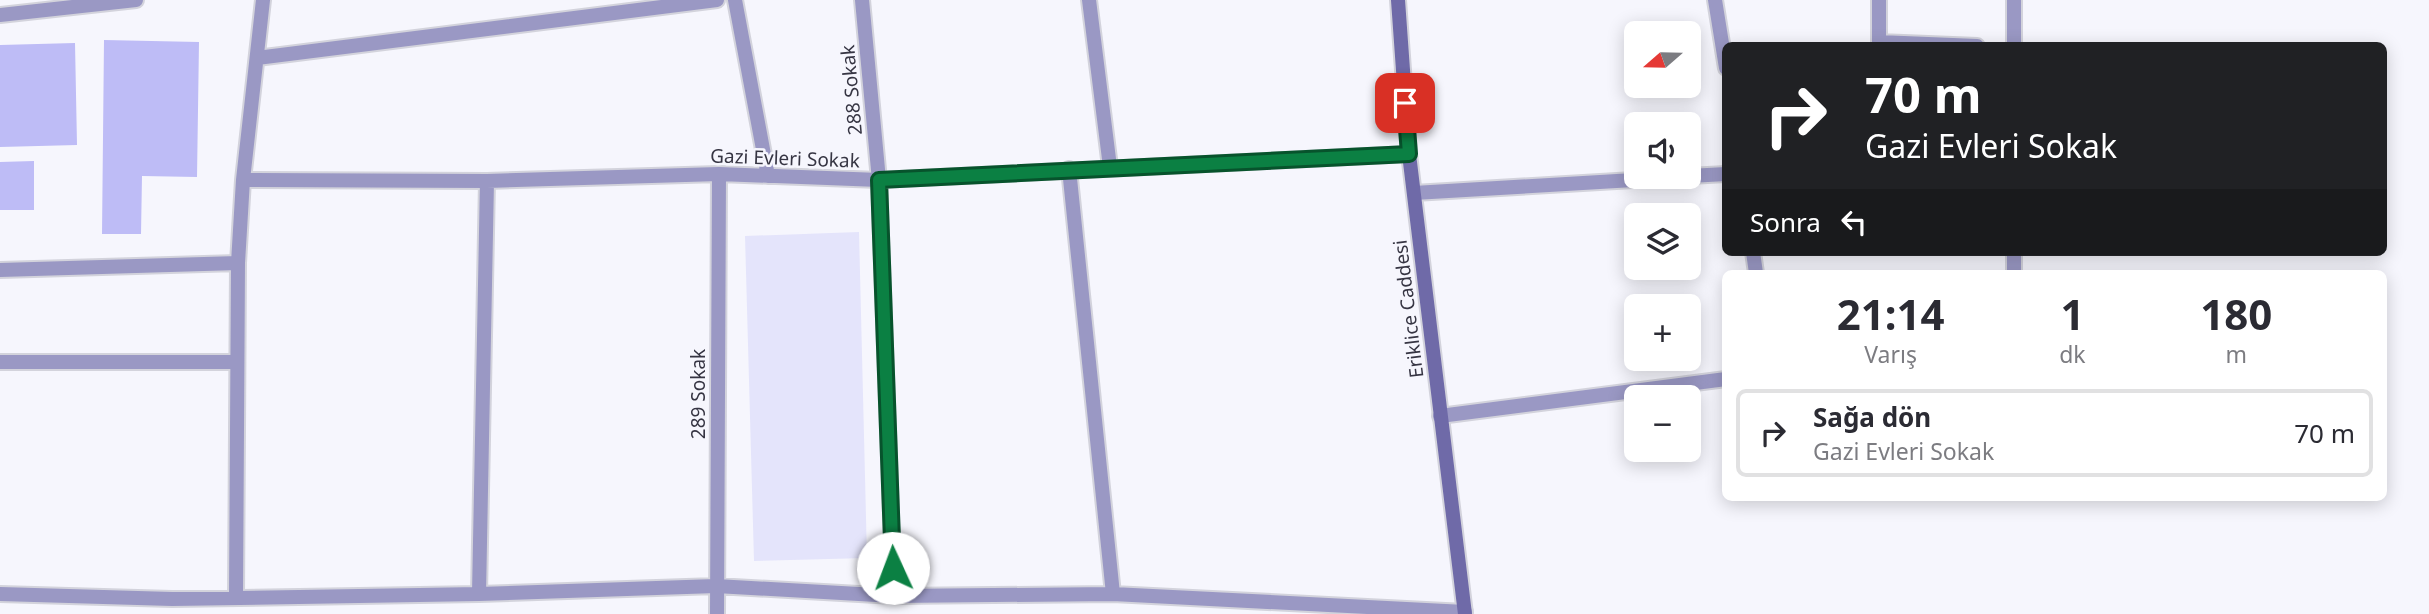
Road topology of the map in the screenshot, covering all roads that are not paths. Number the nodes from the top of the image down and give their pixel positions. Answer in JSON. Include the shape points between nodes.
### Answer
{"nodes":[{"id":1,"x":136,"y":0,"type":"edge"},
{"id":2,"x":263,"y":0,"type":"edge"},
{"id":3,"x":717,"y":0,"type":"edge"},
{"id":4,"x":735,"y":0,"type":"edge"},
{"id":5,"x":862,"y":0,"type":"edge"},
{"id":6,"x":1089,"y":0,"type":"edge"},
{"id":7,"x":1398,"y":0,"type":"edge"},
{"id":8,"x":1716,"y":0,"type":"edge"},
{"id":9,"x":1879,"y":0,"type":"edge"},
{"id":10,"x":2014,"y":0,"type":"edge"},
{"id":11,"x":0,"y":15,"type":"edge"},
{"id":12,"x":1722,"y":42,"type":"edge"},
{"id":13,"x":1879,"y":42,"type":"edge"},
{"id":14,"x":2014,"y":42,"type":"edge"},
{"id":15,"x":257,"y":58,"type":"junction"},
{"id":16,"x":1409,"y":154,"type":"junction"},
{"id":17,"x":1110,"y":167,"type":"junction"},
{"id":18,"x":1069,"y":169,"type":"junction"},
{"id":19,"x":719,"y":174,"type":"junction"},
{"id":20,"x":1722,"y":174,"type":"edge"},
{"id":21,"x":768,"y":176,"type":"junction"},
{"id":22,"x":1701,"y":176,"type":"edge"},
{"id":23,"x":243,"y":180,"type":"junction"},
{"id":24,"x":879,"y":180,"type":"junction"},
{"id":25,"x":487,"y":181,"type":"junction"},
{"id":26,"x":1624,"y":181,"type":"edge"},
{"id":27,"x":1414,"y":193,"type":"junction"},
{"id":28,"x":238,"y":263,"type":"junction"},
{"id":29,"x":0,"y":270,"type":"edge"},
{"id":30,"x":0,"y":362,"type":"edge"},
{"id":31,"x":237,"y":362,"type":"junction"},
{"id":32,"x":1722,"y":380,"type":"edge"},
{"id":33,"x":1440,"y":416,"type":"junction"},
{"id":34,"x":716,"y":586,"type":"junction"},
{"id":35,"x":0,"y":594,"type":"edge"},
{"id":36,"x":479,"y":594,"type":"junction"},
{"id":37,"x":1114,"y":594,"type":"junction"},
{"id":38,"x":894,"y":596,"type":"junction"},
{"id":39,"x":236,"y":597,"type":"junction"},
{"id":40,"x":172,"y":607,"type":"edge"},
{"id":41,"x":1465,"y":613,"type":"edge"},
{"id":42,"x":718,"y":614,"type":"edge"}],
"edges":[{"from":1,"to":11,"type":"street"},
{"from":2,"to":15,"type":"street"},
{"from":3,"to":15,"type":"street"},
{"from":4,"to":21,"type":"street"},
{"from":5,"to":24,"type":"street","name":"288 Sokak"},
{"from":6,"to":17,"type":"street"},
{"from":7,"to":16,"type":"street","name":"Eriklice Caddesi"},
{"from":8,"to":12,"type":"street"},
{"from":9,"to":13,"type":"street"},
{"from":10,"to":14,"type":"street"},
{"from":15,"to":23,"type":"street"},
{"from":16,"to":17,"type":"street","name":"Gazi Evleri Sokak"},
{"from":16,"to":27,"type":"street","name":"Eriklice Caddesi"},
{"from":17,"to":18,"type":"street","name":"Gazi Evleri Sokak"},
{"from":18,"to":24,"type":"street","name":"Gazi Evleri Sokak"},
{"from":18,"to":37,"type":"street"},
{"from":19,"to":21,"type":"street","name":"Gazi Evleri Sokak"},
{"from":19,"to":25,"type":"street","name":"Gazi Evleri Sokak"},
{"from":19,"to":34,"type":"street","name":"289 Sokak"},
{"from":20,"to":22,"type":"street"},
{"from":21,"to":24,"type":"street","name":"Gazi Evleri Sokak"},
{"from":23,"to":25,"type":"street","name":"Gazi Evleri Sokak"},
{"from":23,"to":28,"type":"street"},
{"from":24,"to":38,"type":"street","name":"288 Sokak"},
{"from":25,"to":36,"type":"street"},
{"from":26,"to":27,"type":"street"},
{"from":27,"to":33,"type":"street","name":"Eriklice Caddesi"},
{"from":28,"to":29,"type":"street"},
{"from":28,"to":31,"type":"street"},
{"from":30,"to":31,"type":"street"},
{"from":31,"to":39,"type":"street"},
{"from":32,"to":33,"type":"street"},
{"from":33,"to":41,"type":"street","name":"Eriklice Caddesi"},
{"from":34,"to":36,"type":"street"},
{"from":34,"to":38,"type":"street"},
{"from":34,"to":42,"type":"street","name":"289 Sokak"},
{"from":35,"to":40,"type":"street"},
{"from":36,"to":39,"type":"street"},
{"from":37,"to":38,"type":"street"},
{"from":37,"to":41,"type":"street"},
{"from":39,"to":40,"type":"street"}]}
